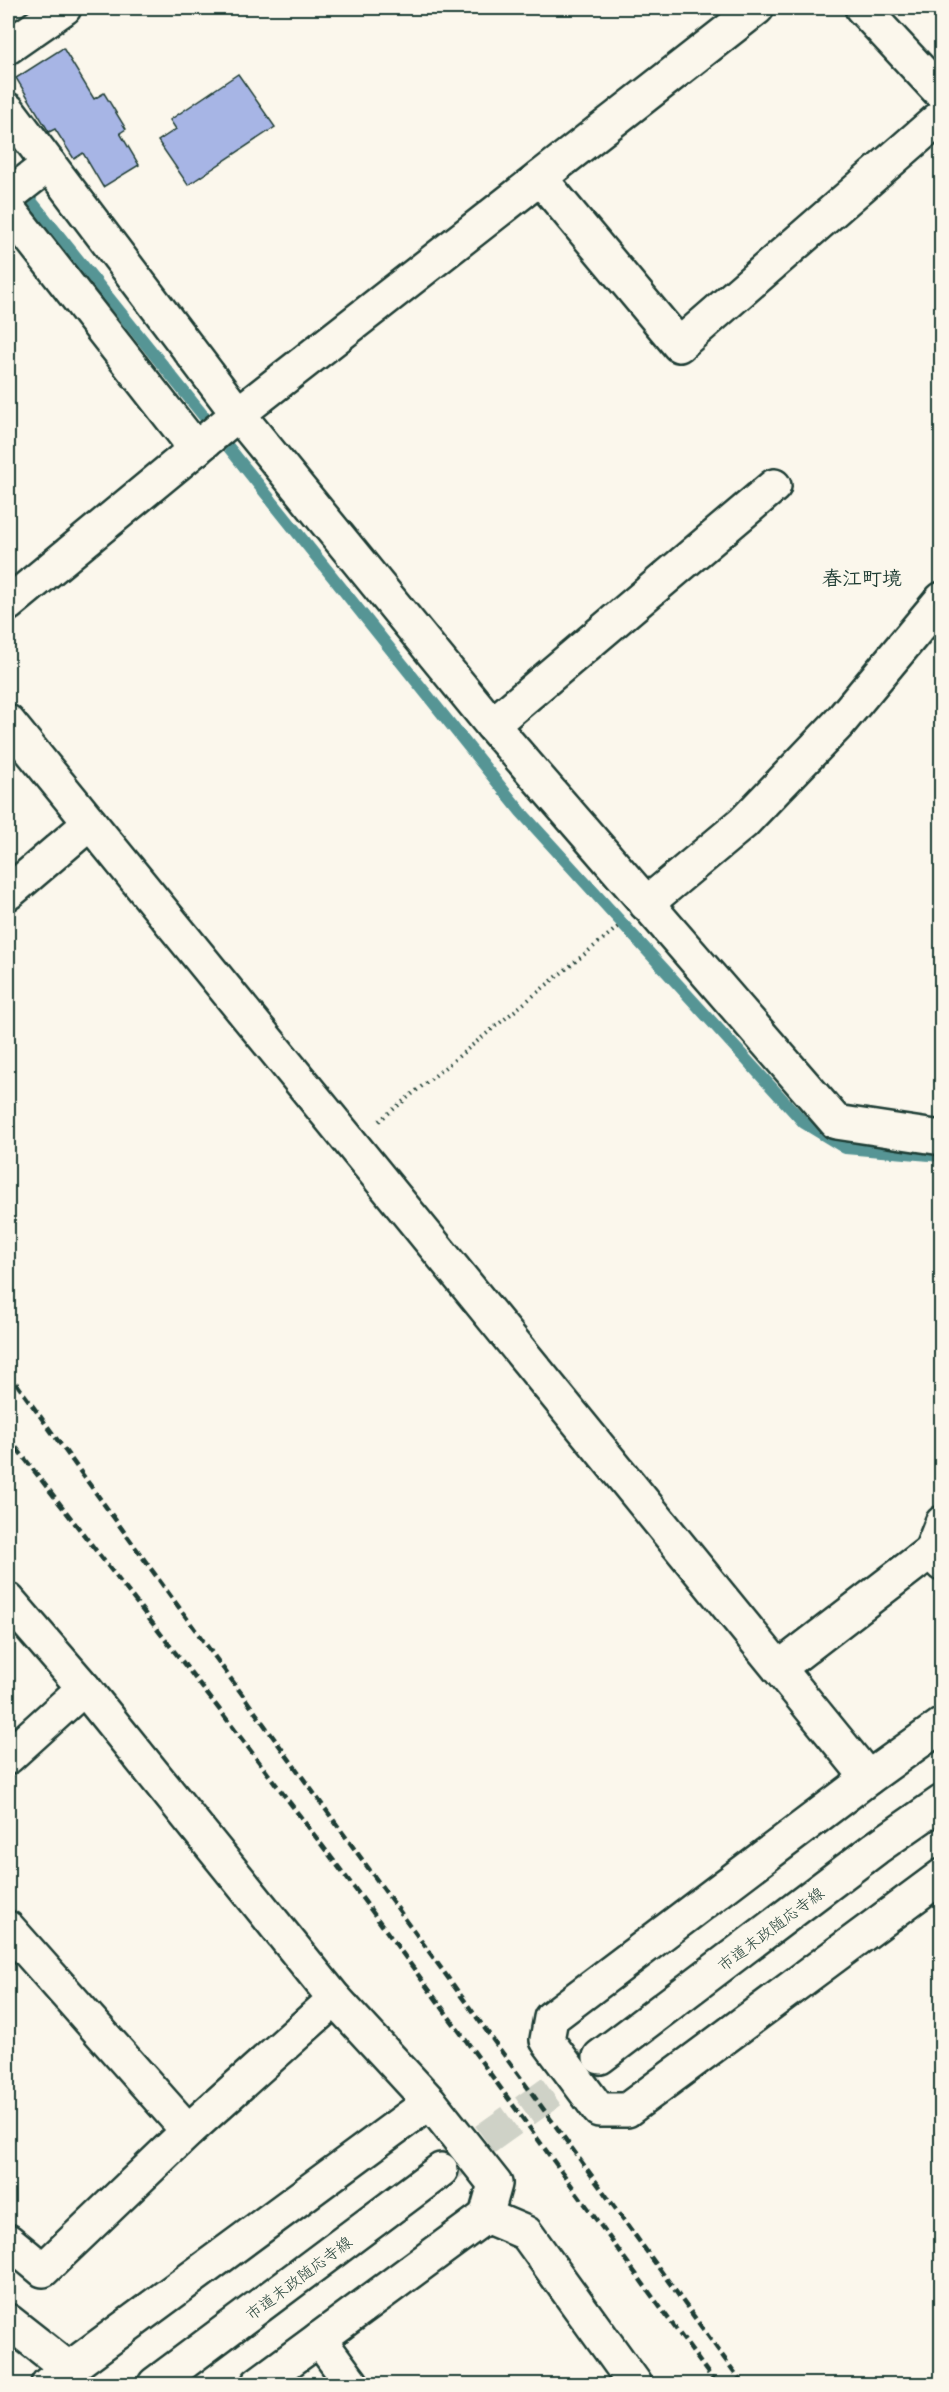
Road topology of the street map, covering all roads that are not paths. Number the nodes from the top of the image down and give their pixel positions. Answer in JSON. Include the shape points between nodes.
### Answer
{"nodes":[{"id":1,"x":64,"y":8,"type":"edge"},
{"id":2,"x":757,"y":8,"type":"edge"},
{"id":3,"x":862,"y":8,"type":"edge"},
{"id":4,"x":8,"y":47,"type":"edge"},
{"id":5,"x":942,"y":94,"type":"edge"},
{"id":6,"x":8,"y":110,"type":"edge"},
{"id":7,"x":942,"y":116,"type":"edge"},
{"id":8,"x":49,"y":164,"type":"junction"},
{"id":9,"x":540,"y":178,"type":"junction"},
{"id":10,"x":8,"y":196,"type":"edge"},
{"id":11,"x":8,"y":209,"type":"edge"},
{"id":12,"x":238,"y":414,"type":"junction"},
{"id":13,"x":195,"y":448,"type":"junction"},
{"id":14,"x":774,"y":486,"type":"dead end"},
{"id":15,"x":942,"y":599,"type":"edge"},
{"id":16,"x":8,"y":604,"type":"edge"},
{"id":17,"x":8,"y":722,"type":"edge"},
{"id":18,"x":492,"y":724,"type":"junction"},
{"id":19,"x":90,"y":823,"type":"junction"},
{"id":20,"x":8,"y":892,"type":"edge"},
{"id":21,"x":646,"y":904,"type":"junction"},
{"id":22,"x":942,"y":1138,"type":"edge"},
{"id":23,"x":938,"y":1546,"type":"edge"},
{"id":24,"x":8,"y":1600,"type":"edge"},
{"id":25,"x":779,"y":1668,"type":"junction"},
{"id":26,"x":84,"y":1688,"type":"junction"},
{"id":27,"x":942,"y":1725,"type":"edge"},
{"id":28,"x":8,"y":1757,"type":"edge"},
{"id":29,"x":868,"y":1778,"type":"junction"},
{"id":30,"x":942,"y":1802,"type":"edge"},
{"id":31,"x":942,"y":1876,"type":"edge"},
{"id":32,"x":8,"y":1928,"type":"edge"},
{"id":33,"x":335,"y":1999,"type":"junction"},
{"id":34,"x":600,"y":2057,"type":"tunnel mouth"},
{"id":35,"x":430,"y":2102,"type":"junction"},
{"id":36,"x":188,"y":2131,"type":"junction"},
{"id":37,"x":441,"y":2170,"type":"tunnel mouth"},
{"id":38,"x":486,"y":2217,"type":"junction"},
{"id":39,"x":8,"y":2241,"type":"edge"},
{"id":40,"x":8,"y":2321,"type":"edge"},
{"id":41,"x":319,"y":2339,"type":"junction"},
{"id":42,"x":59,"y":2377,"type":"edge"},
{"id":43,"x":155,"y":2385,"type":"edge"},
{"id":44,"x":258,"y":2385,"type":"edge"},
{"id":45,"x":352,"y":2385,"type":"edge"},
{"id":46,"x":635,"y":2385,"type":"edge"}],
"edges":[{"from":1,"to":4,"type":"street"},
{"from":2,"to":9,"type":"street"},
{"from":3,"to":5,"type":"street"},
{"from":6,"to":8,"type":"street"},
{"from":7,"to":9,"type":"street","via":[[679,345]]},
{"from":8,"to":10,"type":"street"},
{"from":8,"to":12,"type":"street"},
{"from":9,"to":12,"type":"street"},
{"from":11,"to":13,"type":"street"},
{"from":12,"to":13,"type":"street"},
{"from":12,"to":18,"type":"street"},
{"from":13,"to":16,"type":"street"},
{"from":14,"to":18,"type":"street"},
{"from":15,"to":21,"type":"street","via":[[839,723],[743,823]]},
{"from":17,"to":19,"type":"street"},
{"from":18,"to":21,"type":"street"},
{"from":19,"to":20,"type":"street"},
{"from":19,"to":25,"type":"street"},
{"from":21,"to":22,"type":"street","via":[[836,1122]]},
{"from":23,"to":25,"type":"street"},
{"from":24,"to":26,"type":"street"},
{"from":25,"to":29,"type":"street"},
{"from":26,"to":28,"type":"street"},
{"from":26,"to":33,"type":"street"},
{"from":27,"to":29,"type":"street"},
{"from":29,"to":31,"type":"street","via":[[551,2018],[548,2040],[599,2110],[627,2110]]},
{"from":30,"to":34,"type":"street","name":"市道末政随応寺線"},
{"from":32,"to":36,"type":"street"},
{"from":33,"to":35,"type":"street"},
{"from":33,"to":36,"type":"street"},
{"from":35,"to":38,"type":"street","via":[[495,2184]]},
{"from":35,"to":42,"type":"street"},
{"from":36,"to":39,"type":"street","via":[[42,2270]]},
{"from":37,"to":43,"type":"street","name":"市道末政随応寺線"},
{"from":38,"to":41,"type":"street"},
{"from":38,"to":46,"type":"street","via":[[526,2234]]},
{"from":40,"to":42,"type":"street"},
{"from":41,"to":44,"type":"street"},
{"from":41,"to":45,"type":"street"}]}
